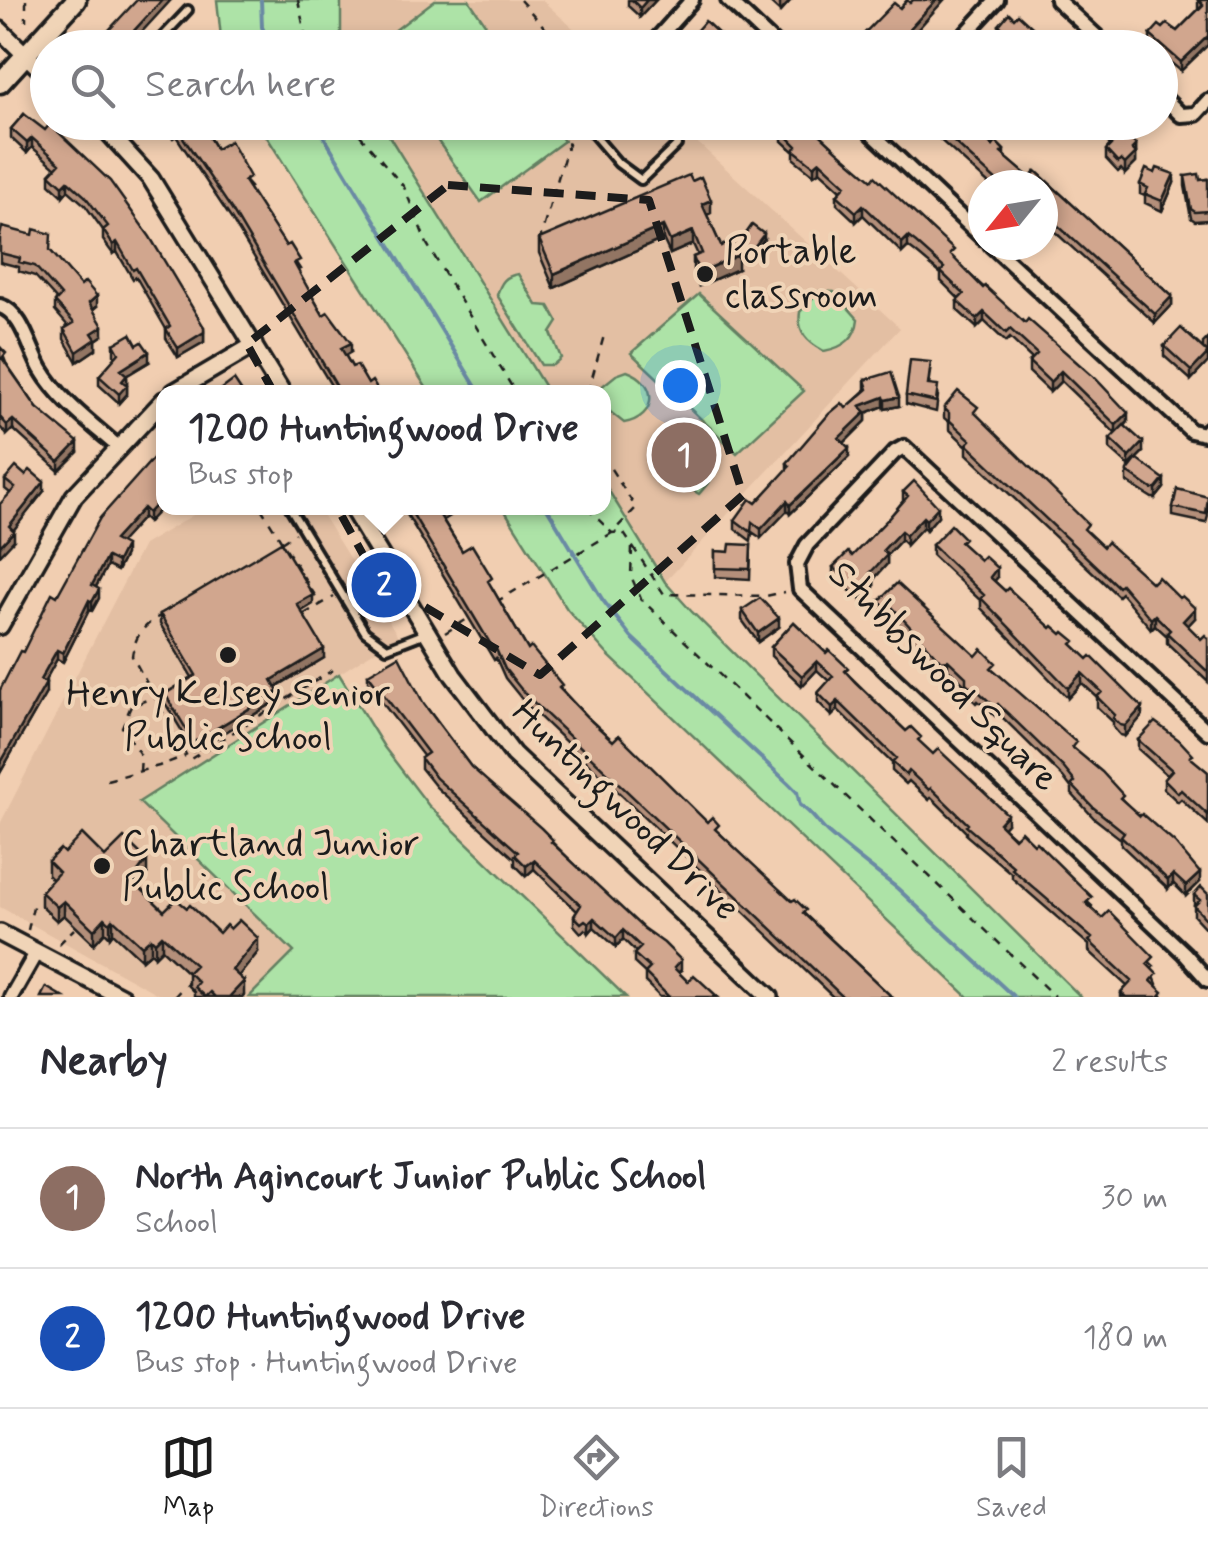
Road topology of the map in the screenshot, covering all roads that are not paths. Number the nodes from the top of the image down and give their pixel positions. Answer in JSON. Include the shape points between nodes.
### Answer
{"nodes":[{"id":1,"x":76,"y":0,"type":"edge"},
{"id":2,"x":692,"y":0,"type":"edge"},
{"id":3,"x":728,"y":0,"type":"edge"},
{"id":4,"x":997,"y":0,"type":"edge"},
{"id":5,"x":1057,"y":0,"type":"edge"},
{"id":6,"x":188,"y":10,"type":"dead end"},
{"id":7,"x":0,"y":30,"type":"edge"},
{"id":8,"x":48,"y":30,"type":"edge"},
{"id":9,"x":169,"y":30,"type":"edge"},
{"id":10,"x":665,"y":30,"type":"edge"},
{"id":11,"x":760,"y":30,"type":"edge"},
{"id":12,"x":970,"y":30,"type":"edge"},
{"id":13,"x":1090,"y":30,"type":"edge"},
{"id":14,"x":30,"y":50,"type":"edge"},
{"id":15,"x":26,"y":54,"type":"junction"},
{"id":16,"x":30,"y":58,"type":"edge"},
{"id":17,"x":0,"y":83,"type":"edge"},
{"id":18,"x":1208,"y":101,"type":"edge"},
{"id":19,"x":1178,"y":112,"type":"edge"},
{"id":20,"x":115,"y":140,"type":"edge"},
{"id":21,"x":599,"y":140,"type":"edge"},
{"id":22,"x":676,"y":140,"type":"edge"},
{"id":23,"x":879,"y":140,"type":"edge"},
{"id":24,"x":968,"y":224,"type":"edge"},
{"id":25,"x":1007,"y":260,"type":"edge"},
{"id":26,"x":0,"y":306,"type":"edge"},
{"id":27,"x":254,"y":345,"type":"junction"},
{"id":28,"x":186,"y":385,"type":"edge"},
{"id":29,"x":278,"y":385,"type":"edge"},
{"id":30,"x":156,"y":408,"type":"edge"},
{"id":31,"x":1206,"y":431,"type":"edge"},
{"id":32,"x":118,"y":448,"type":"junction"},
{"id":33,"x":294,"y":515,"type":"edge"},
{"id":34,"x":357,"y":515,"type":"edge"},
{"id":35,"x":0,"y":626,"type":"edge"},
{"id":36,"x":435,"y":633,"type":"junction"},
{"id":37,"x":1208,"y":732,"type":"edge"},
{"id":38,"x":0,"y":933,"type":"edge"},
{"id":39,"x":36,"y":953,"type":"junction"},
{"id":40,"x":1208,"y":980,"type":"edge"},
{"id":41,"x":11,"y":997,"type":"edge"},
{"id":42,"x":122,"y":997,"type":"edge"},
{"id":43,"x":770,"y":997,"type":"edge"}],
"edges":[{"from":1,"to":8,"type":"main road"},
{"from":2,"to":10,"type":"street"},
{"from":3,"to":11,"type":"street"},
{"from":4,"to":12,"type":"street"},
{"from":5,"to":13,"type":"street"},
{"from":6,"to":9,"type":"lane"},
{"from":7,"to":15,"type":"street"},
{"from":14,"to":15,"type":"main road"},
{"from":15,"to":16,"type":"street"},
{"from":15,"to":17,"type":"main road"},
{"from":18,"to":19,"type":"street","via":[[1196,114]]},
{"from":20,"to":27,"type":"street","via":[[152,180]]},
{"from":21,"to":22,"type":"lane","via":[[641,180]]},
{"from":23,"to":24,"type":"street"},
{"from":25,"to":31,"type":"street","via":[[1191,431]]},
{"from":26,"to":32,"type":"street","via":[[12,312],[61,395]]},
{"from":27,"to":28,"type":"street"},
{"from":27,"to":29,"type":"street"},
{"from":30,"to":32,"type":"street"},
{"from":32,"to":35,"type":"street","via":[[64,510]]},
{"from":33,"to":36,"type":"lane","via":[[365,632],[387,648]]},
{"from":34,"to":36,"type":"street","name":"Huntingwood Drive"},
{"from":36,"to":43,"type":"street","name":"Huntingwood Drive","via":[[478,712],[513,754]]},
{"from":37,"to":40,"type":"street","name":"Stubbswood Square","via":[[904,448],[806,544],[796,564],[800,589]]},
{"from":38,"to":39,"type":"street"},
{"from":39,"to":41,"type":"street"},
{"from":39,"to":42,"type":"street"}]}
